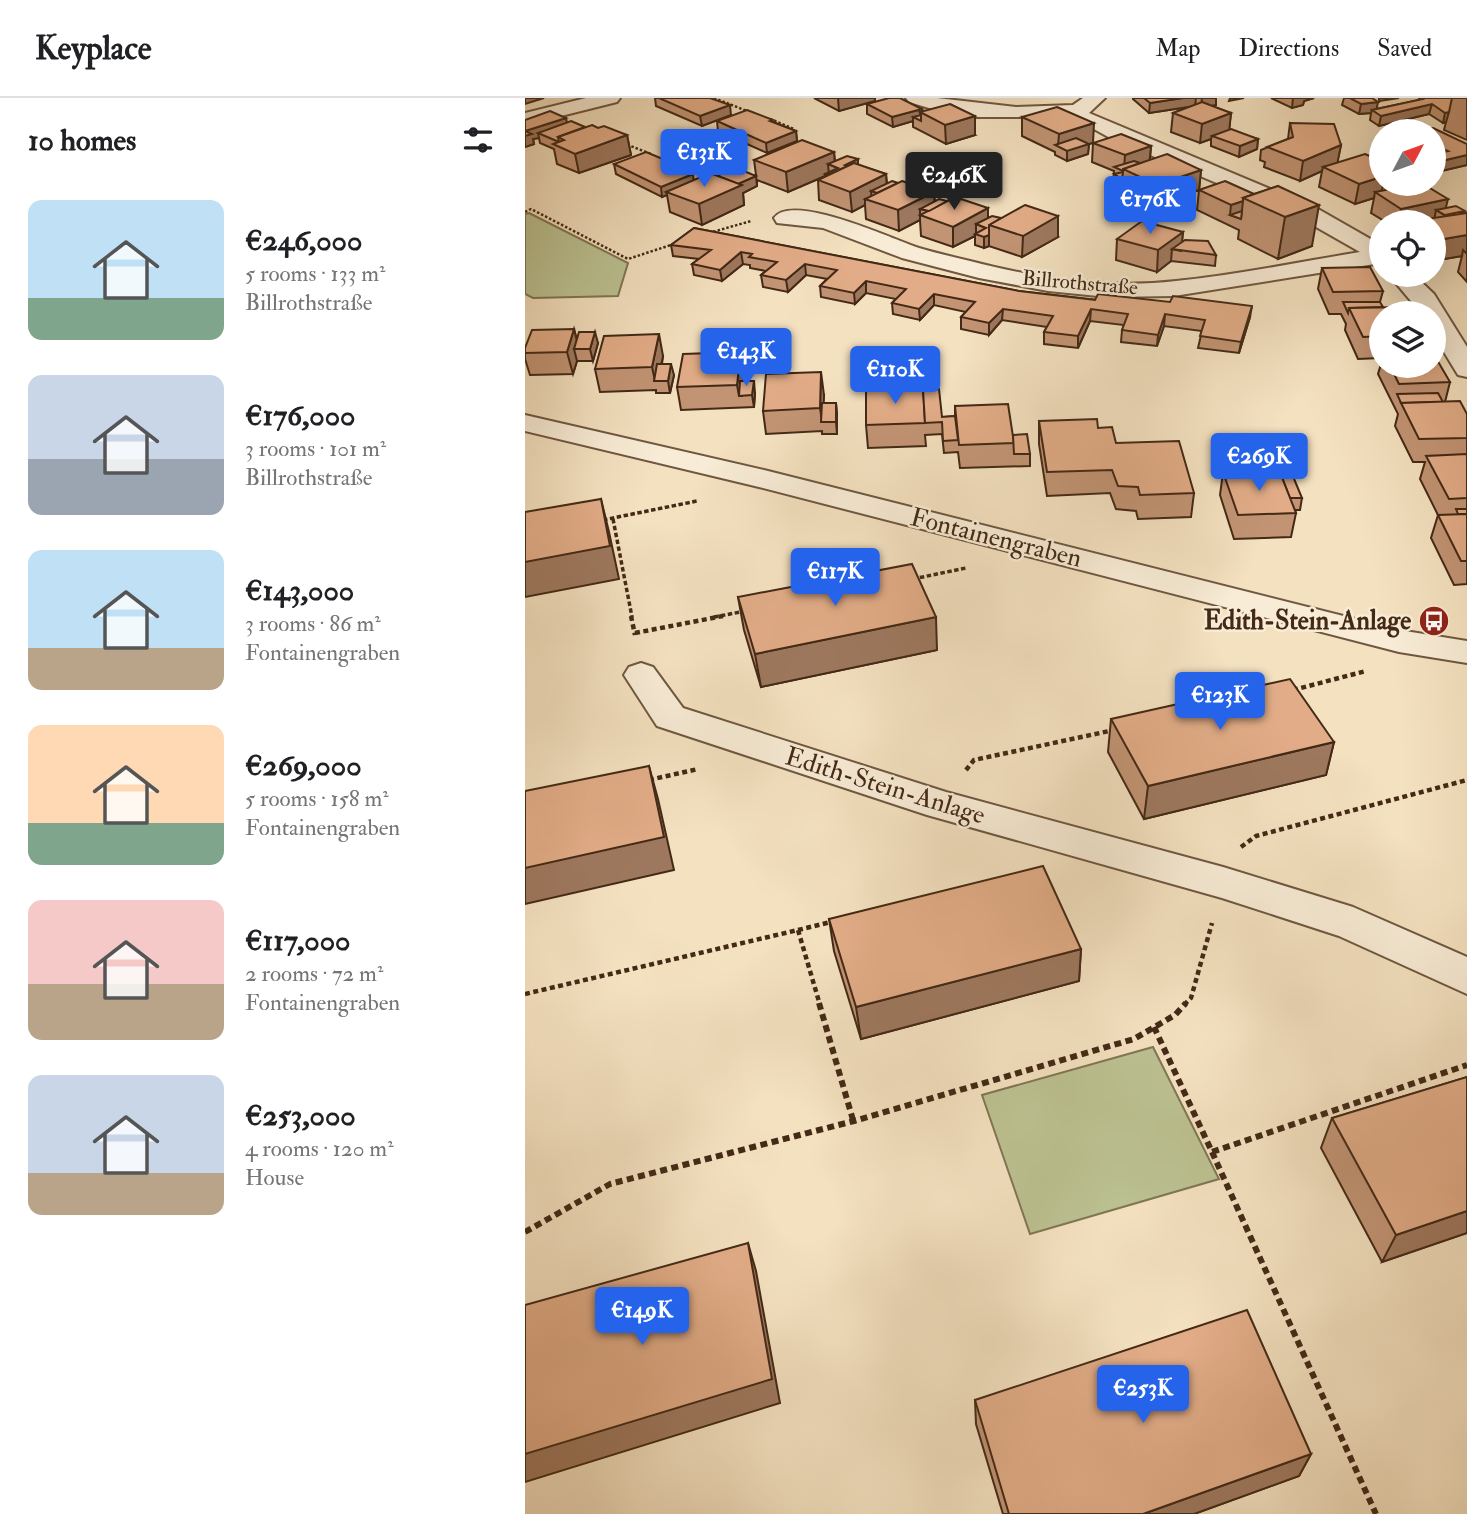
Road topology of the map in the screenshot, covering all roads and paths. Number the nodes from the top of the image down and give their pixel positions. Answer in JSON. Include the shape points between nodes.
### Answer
{"nodes":[{"id":1,"x":610,"y":98,"type":"edge"},
{"id":2,"x":714,"y":98,"type":"edge"},
{"id":3,"x":916,"y":98,"type":"edge"},
{"id":4,"x":1095,"y":98,"type":"edge"},
{"id":5,"x":1078,"y":111,"type":"junction"},
{"id":6,"x":525,"y":119,"type":"edge"},
{"id":7,"x":794,"y":129,"type":"edge"},
{"id":8,"x":622,"y":142,"type":"edge"},
{"id":9,"x":681,"y":167,"type":"edge"},
{"id":10,"x":525,"y":206,"type":"edge"},
{"id":11,"x":531,"y":209,"type":"junction"},
{"id":12,"x":525,"y":212,"type":"edge"},
{"id":13,"x":785,"y":218,"type":"joint"},
{"id":14,"x":705,"y":234,"type":"edge"},
{"id":15,"x":679,"y":243,"type":"edge"},
{"id":16,"x":1369,"y":247,"type":"edge"},
{"id":17,"x":1369,"y":258,"type":"edge"},
{"id":18,"x":1413,"y":287,"type":"edge"},
{"id":19,"x":1467,"y":369,"type":"edge"},
{"id":20,"x":525,"y":423,"type":"edge"},
{"id":21,"x":764,"y":479,"type":"junction"},
{"id":22,"x":613,"y":519,"type":"junction"},
{"id":23,"x":601,"y":521,"type":"edge"},
{"id":24,"x":1020,"y":543,"type":"junction"},
{"id":25,"x":911,"y":580,"type":"edge"},
{"id":26,"x":754,"y":610,"type":"edge"},
{"id":27,"x":635,"y":633,"type":"junction"},
{"id":28,"x":1467,"y":652,"type":"edge"},
{"id":29,"x":1379,"y":668,"type":"dead end"},
{"id":30,"x":641,"y":675,"type":"joint"},
{"id":31,"x":1289,"y":691,"type":"edge"},
{"id":32,"x":1123,"y":728,"type":"edge"},
{"id":33,"x":774,"y":753,"type":"junction"},
{"id":34,"x":1467,"y":780,"type":"edge"},
{"id":35,"x":643,"y":782,"type":"edge"},
{"id":36,"x":941,"y":805,"type":"junction"},
{"id":37,"x":1223,"y":883,"type":"junction"},
{"id":38,"x":838,"y":920,"type":"edge"},
{"id":39,"x":798,"y":930,"type":"junction"},
{"id":40,"x":1467,"y":976,"type":"edge"},
{"id":41,"x":525,"y":994,"type":"edge"},
{"id":42,"x":1154,"y":1027,"type":"junction"},
{"id":43,"x":1467,"y":1065,"type":"edge"},
{"id":44,"x":853,"y":1121,"type":"junction"},
{"id":45,"x":1212,"y":1152,"type":"junction"},
{"id":46,"x":525,"y":1232,"type":"edge"},
{"id":47,"x":1376,"y":1514,"type":"edge"}],
"edges":[{"from":1,"to":6,"type":"street"},
{"from":2,"to":7,"type":"path"},
{"from":3,"to":5,"type":"street","via":[[969,112]]},
{"from":4,"to":5,"type":"street"},
{"from":5,"to":16,"type":"street","via":[[1104,128],[1289,202],[1344,229]]},
{"from":8,"to":9,"type":"path"},
{"from":10,"to":11,"type":"path"},
{"from":11,"to":12,"type":"path"},
{"from":11,"to":15,"type":"path","via":[[628,259]]},
{"from":13,"to":14,"type":"path","via":[[744,222]]},
{"from":13,"to":17,"type":"street","name":"Billrothstraße","via":[[827,221],[910,253],[979,271],[1108,289],[1186,288]]},
{"from":18,"to":19,"type":"street"},
{"from":20,"to":21,"type":"street","name":"Fontainengraben"},
{"from":21,"to":22,"type":"path","via":[[732,494]]},
{"from":21,"to":24,"type":"street","name":"Fontainengraben"},
{"from":22,"to":23,"type":"path"},
{"from":22,"to":27,"type":"path"},
{"from":24,"to":25,"type":"path","via":[[989,564]]},
{"from":24,"to":28,"type":"street","name":"Fontainengraben","via":[[1399,641]]},
{"from":26,"to":27,"type":"path"},
{"from":27,"to":30,"type":"path"},
{"from":29,"to":31,"type":"path"},
{"from":30,"to":33,"type":"street","name":"Edith-Stein-Anlage","via":[[670,717]]},
{"from":32,"to":36,"type":"path","via":[[974,760]]},
{"from":33,"to":35,"type":"path"},
{"from":33,"to":36,"type":"street","name":"Edith-Stein-Anlage"},
{"from":34,"to":37,"type":"path","via":[[1256,836],[1244,842]]},
{"from":36,"to":37,"type":"street","name":"Edith-Stein-Anlage"},
{"from":37,"to":40,"type":"street","name":"Edith-Stein-Anlage","via":[[1353,924]]},
{"from":37,"to":42,"type":"path","via":[[1191,998],[1175,1015]]},
{"from":38,"to":39,"type":"path"},
{"from":39,"to":41,"type":"path"},
{"from":39,"to":44,"type":"path"},
{"from":42,"to":44,"type":"path","via":[[1134,1039]]},
{"from":42,"to":45,"type":"path"},
{"from":43,"to":45,"type":"path"},
{"from":44,"to":46,"type":"path","via":[[610,1184]]},
{"from":45,"to":47,"type":"path"}]}
